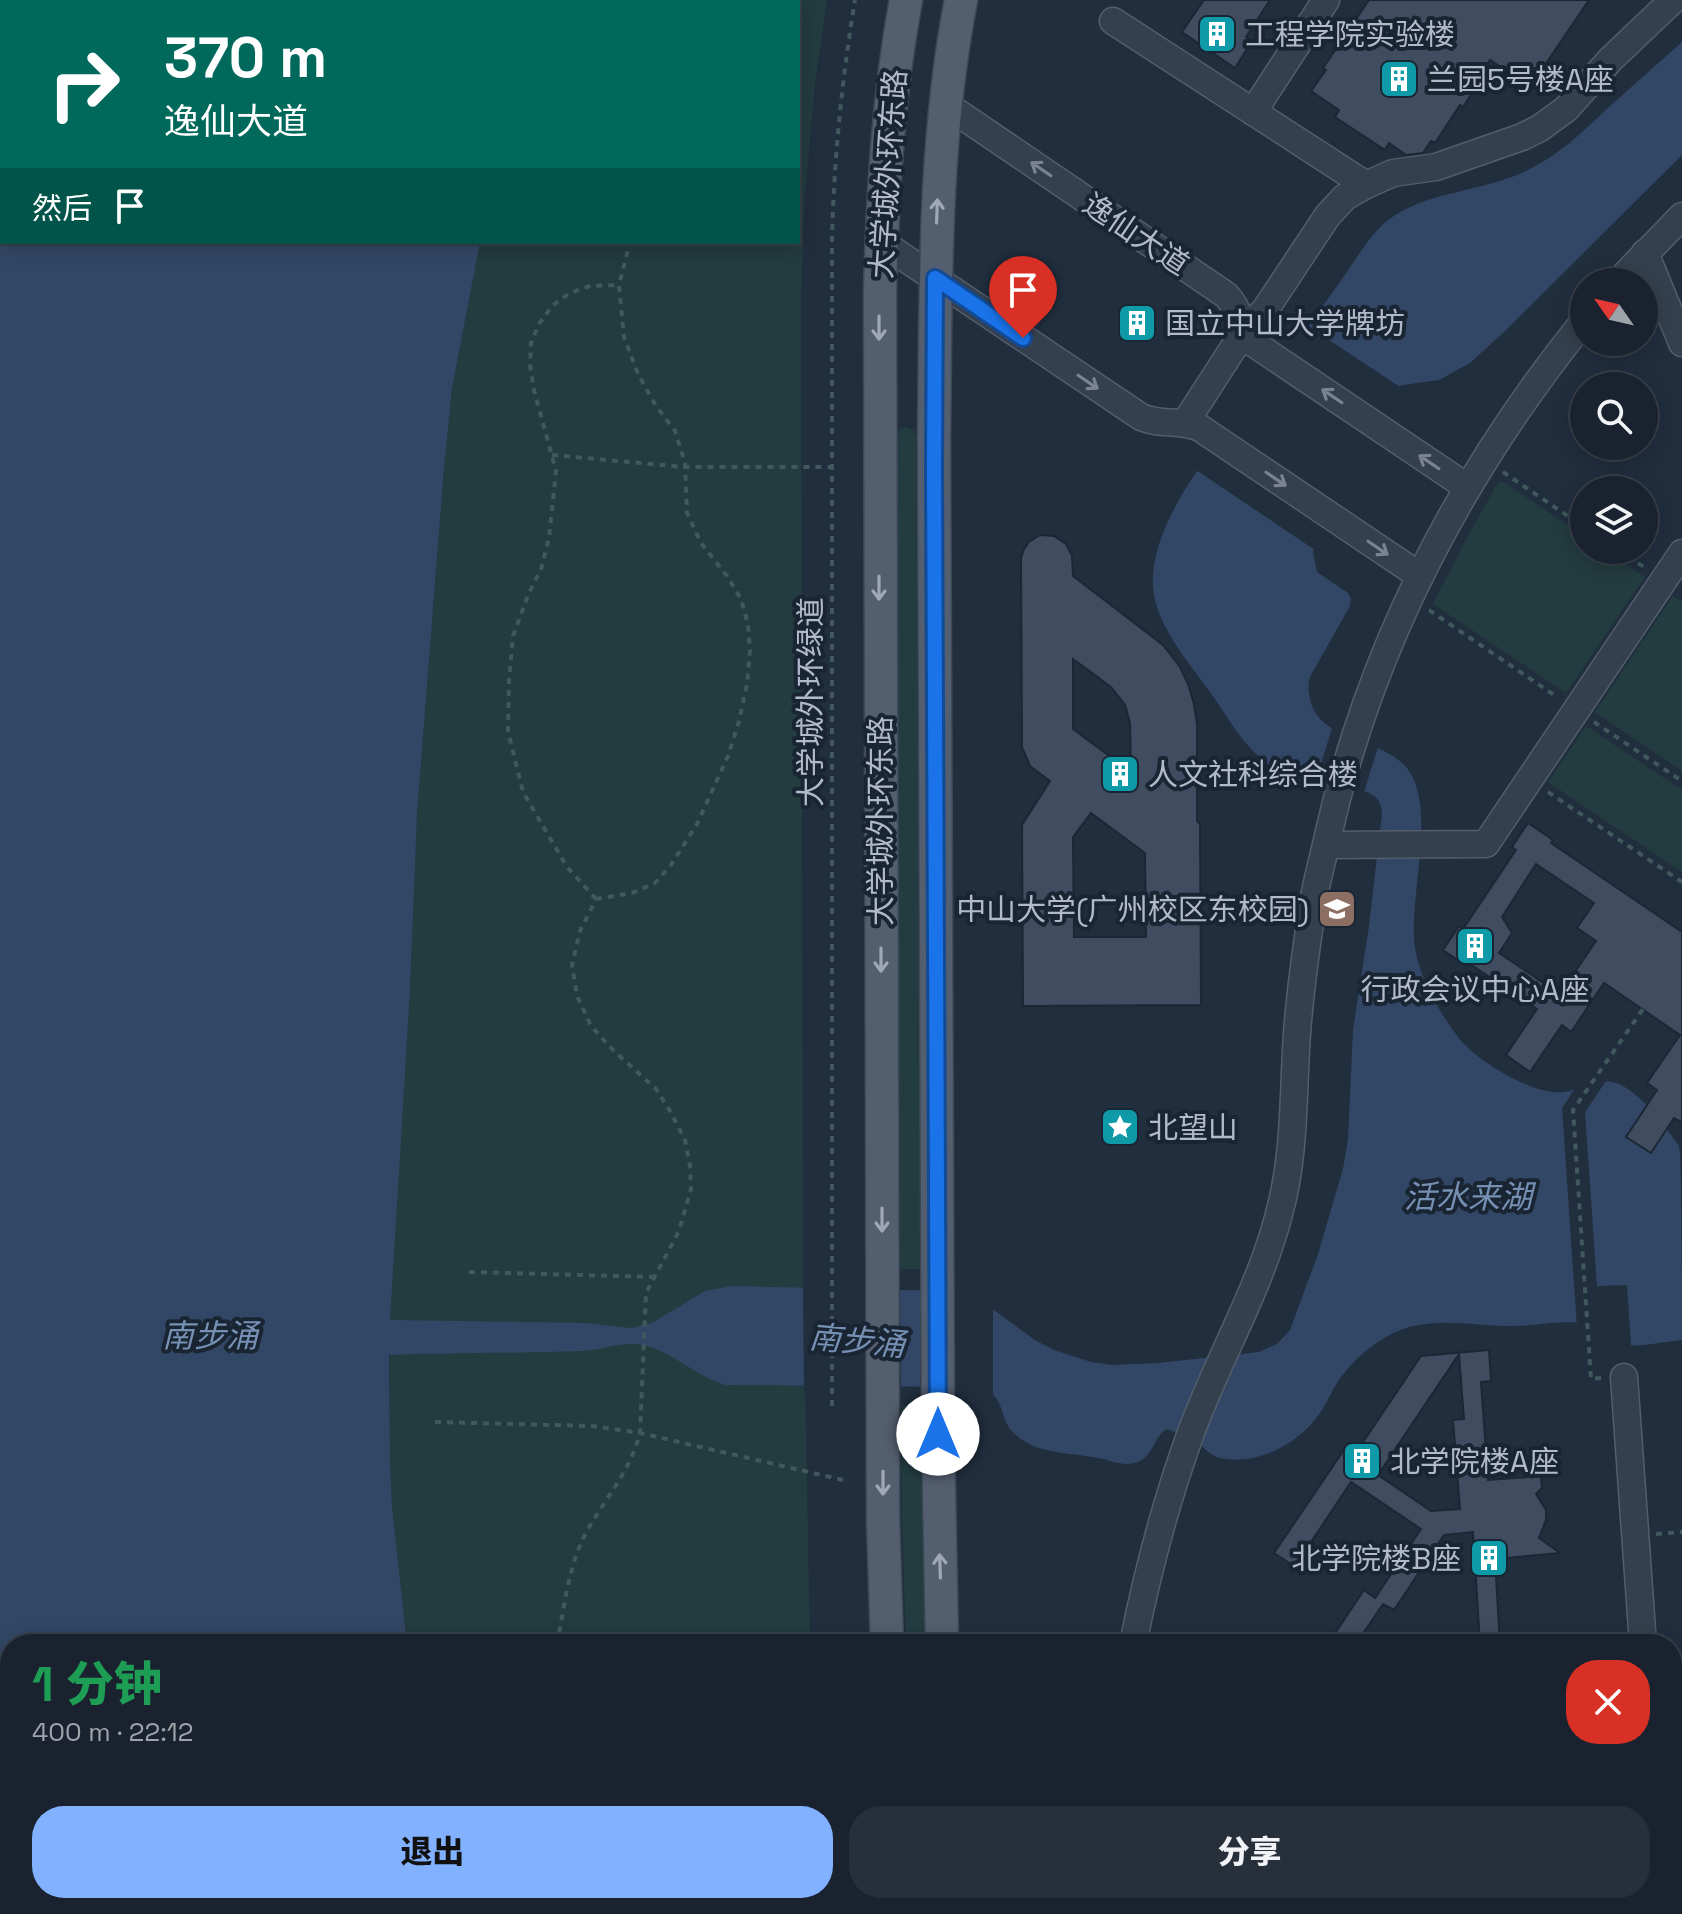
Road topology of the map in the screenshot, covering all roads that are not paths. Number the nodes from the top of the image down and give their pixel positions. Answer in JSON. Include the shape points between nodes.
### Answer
{"nodes":[{"id":1,"x":906,"y":0,"type":"edge"},
{"id":2,"x":961,"y":0,"type":"edge"},
{"id":3,"x":1326,"y":0,"type":"edge"},
{"id":4,"x":1663,"y":3,"type":"edge"},
{"id":5,"x":1113,"y":21,"type":"dead end"},
{"id":6,"x":945,"y":104,"type":"junction"},
{"id":7,"x":1253,"y":112,"type":"junction"},
{"id":8,"x":1366,"y":185,"type":"junction"},
{"id":9,"x":1682,"y":216,"type":"edge"},
{"id":10,"x":881,"y":242,"type":"junction"},
{"id":11,"x":1645,"y":253,"type":"junction"},
{"id":12,"x":1631,"y":268,"type":"edge"},
{"id":13,"x":935,"y":278,"type":"junction"},
{"id":14,"x":1245,"y":330,"type":"junction"},
{"id":15,"x":1570,"y":338,"type":"edge"},
{"id":16,"x":1682,"y":343,"type":"edge"},
{"id":17,"x":1185,"y":423,"type":"junction"},
{"id":18,"x":1467,"y":487,"type":"junction"},
{"id":19,"x":1682,"y":553,"type":"edge"},
{"id":20,"x":1415,"y":587,"type":"junction"},
{"id":21,"x":1326,"y":845,"type":"junction"},
{"id":22,"x":1624,"y":1377,"type":"road end"},
{"id":23,"x":887,"y":1634,"type":"edge"},
{"id":24,"x":942,"y":1634,"type":"edge"},
{"id":25,"x":1135,"y":1634,"type":"edge"},
{"id":26,"x":1642,"y":1634,"type":"edge"}],
"edges":[{"from":1,"to":10,"type":"main road","name":"大学城外环东路","via":[[889,115]]},
{"from":2,"to":6,"type":"main road","name":"大学城外环东路"},
{"from":3,"to":7,"type":"lane"},
{"from":4,"to":8,"type":"lane","via":[[1566,109],[1540,128],[1436,167],[1393,173]]},
{"from":5,"to":7,"type":"lane"},
{"from":13,"to":6,"type":"main road","name":"大学城外环东路","one_way":true},
{"from":14,"to":6,"type":"lane","name":"逸仙大道","one_way":true,"via":[[1234,304],[1219,290]]},
{"from":7,"to":8,"type":"lane"},
{"from":8,"to":14,"type":"lane","via":[[1328,215],[1265,310]]},
{"from":9,"to":11,"type":"lane"},
{"from":10,"to":13,"type":"lane"},
{"from":10,"to":23,"type":"main road","name":"大学城外环东路","one_way":true},
{"from":11,"to":12,"type":"lane"},
{"from":11,"to":16,"type":"lane"},
{"from":13,"to":17,"type":"lane","one_way":true,"via":[[1141,417]]},
{"from":24,"to":13,"type":"main road","name":"大学城外环东路","one_way":true},
{"from":14,"to":17,"type":"lane"},
{"from":18,"to":14,"type":"lane","name":"逸仙大道","one_way":true,"via":[[1253,343]]},
{"from":15,"to":18,"type":"lane"},
{"from":17,"to":20,"type":"lane","one_way":true,"via":[[1335,519]]},
{"from":18,"to":20,"type":"lane"},
{"from":19,"to":21,"type":"lane","via":[[1486,844]]},
{"from":20,"to":21,"type":"lane","via":[[1357,732]]},
{"from":21,"to":25,"type":"lane","via":[[1300,1004],[1287,1184],[1259,1276],[1188,1438],[1157,1537]]},
{"from":22,"to":26,"type":"lane"}]}
